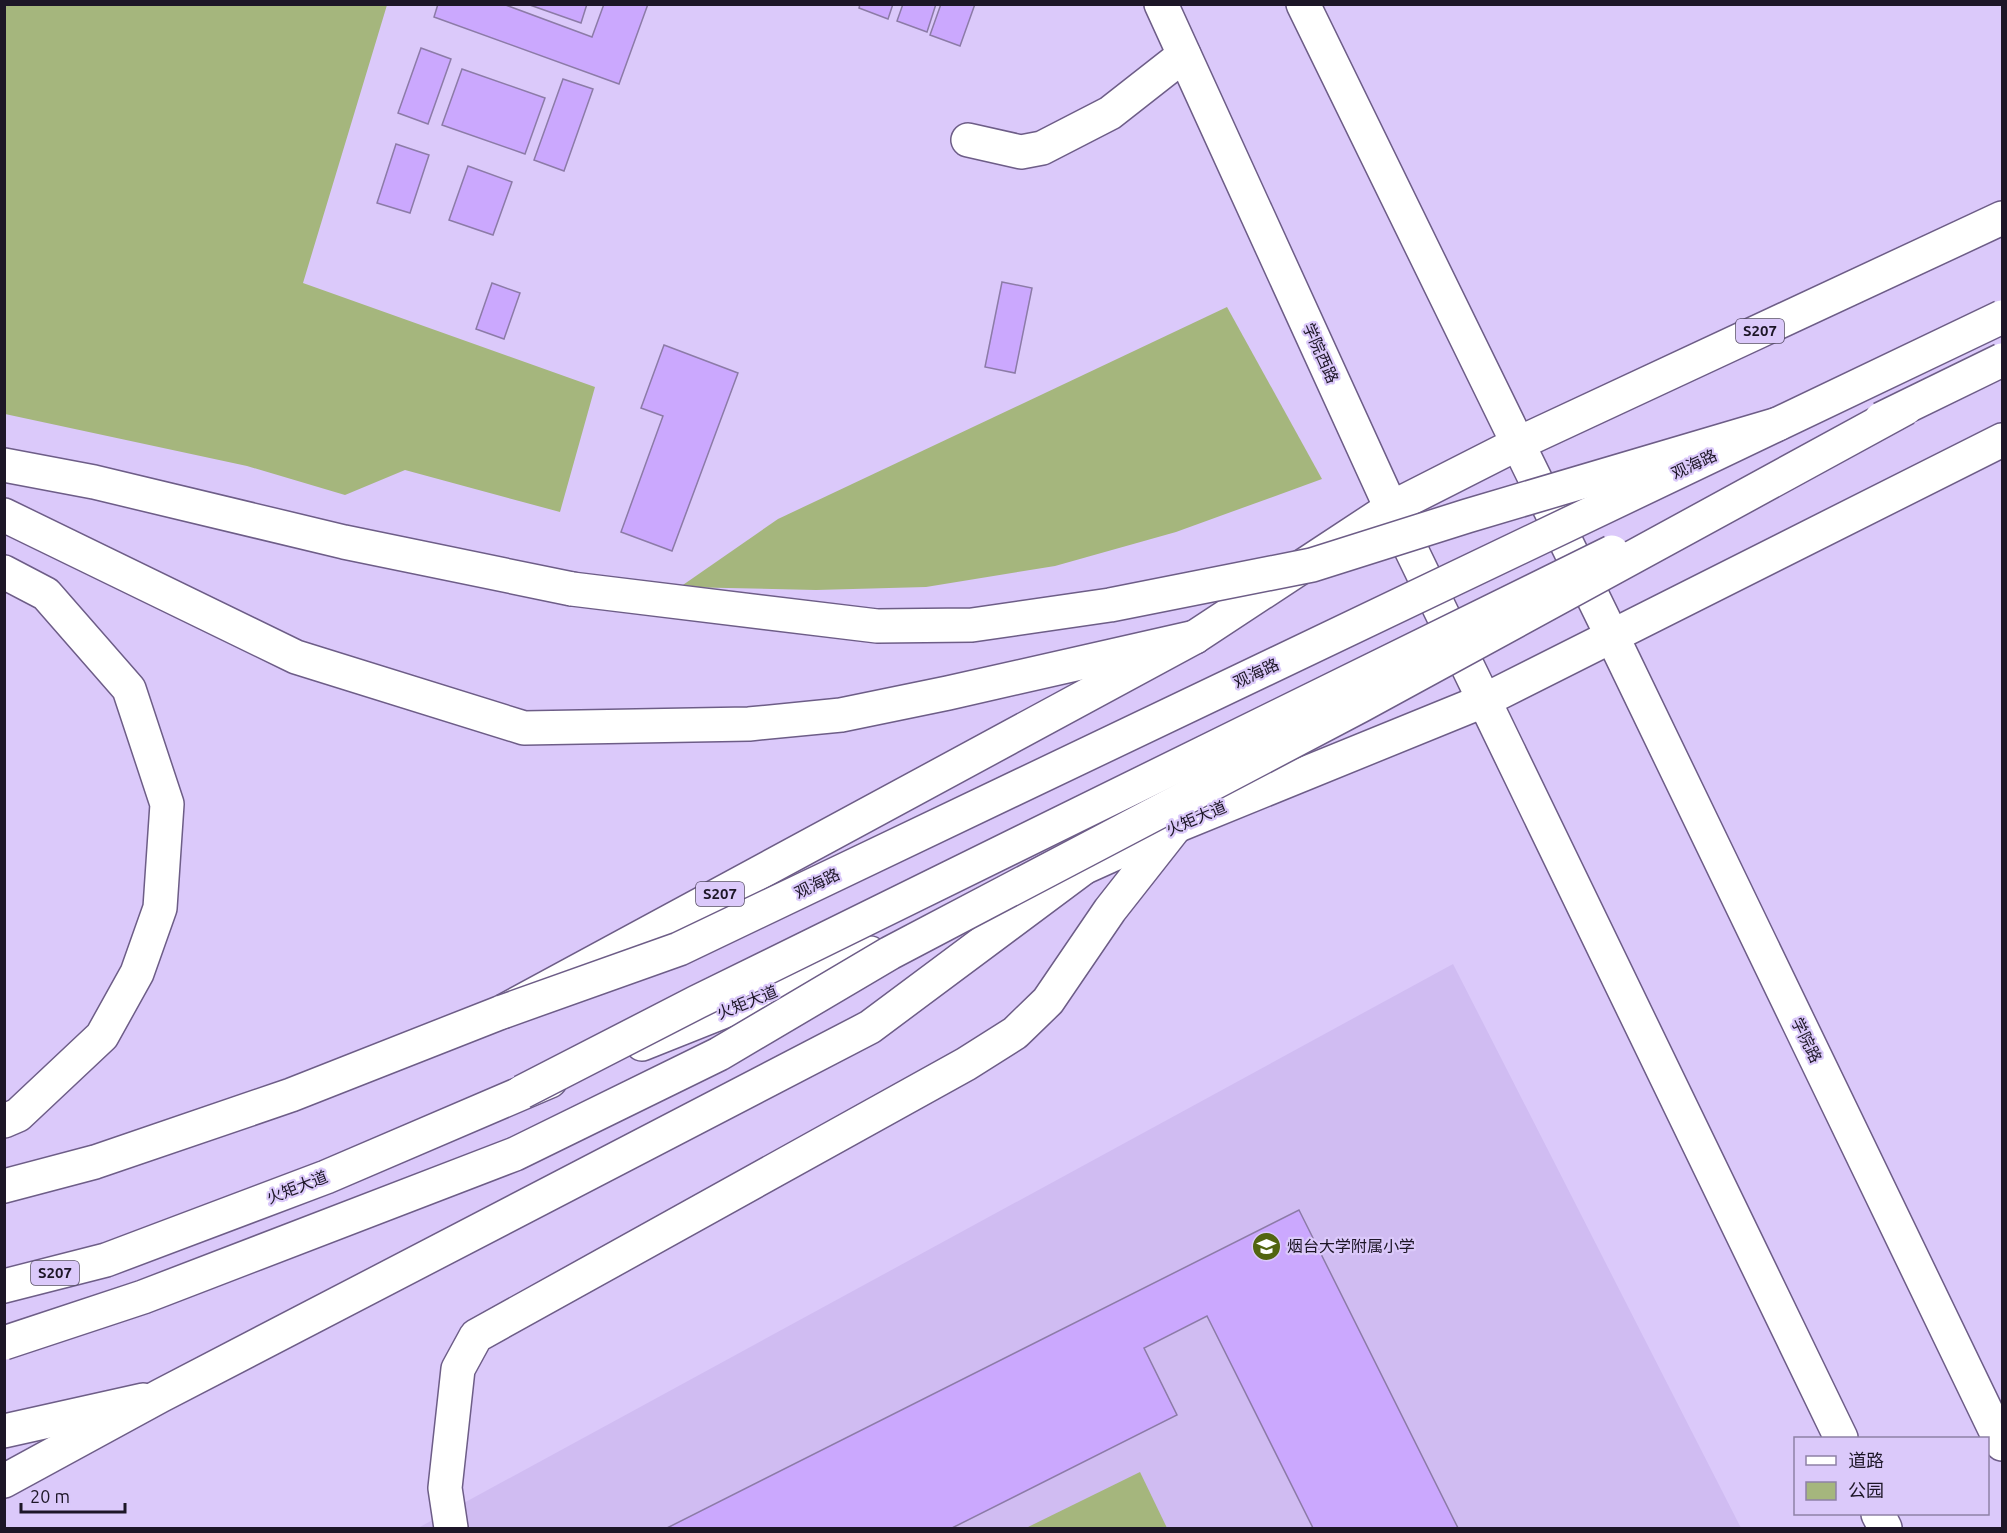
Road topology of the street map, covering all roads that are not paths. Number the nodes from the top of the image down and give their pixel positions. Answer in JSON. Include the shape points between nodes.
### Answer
{"nodes":[{"id":1,"x":1161,"y":4,"type":"edge"},
{"id":2,"x":1303,"y":4,"type":"edge"},
{"id":3,"x":1184,"y":55,"type":"junction"},
{"id":4,"x":968,"y":140,"type":"dead end"},
{"id":5,"x":2002,"y":218,"type":"edge"},
{"id":6,"x":2002,"y":317,"type":"edge"},
{"id":7,"x":2002,"y":360,"type":"edge"},
{"id":8,"x":1906,"y":408,"type":"junction"},
{"id":9,"x":1778,"y":424,"type":"junction"},
{"id":10,"x":2002,"y":440,"type":"edge"},
{"id":11,"x":1517,"y":444,"type":"junction"},
{"id":12,"x":4,"y":465,"type":"edge"},
{"id":13,"x":1391,"y":508,"type":"junction"},
{"id":14,"x":4,"y":515,"type":"edge"},
{"id":15,"x":4,"y":572,"type":"edge"},
{"id":16,"x":1195,"y":636,"type":"junction"},
{"id":17,"x":1612,"y":636,"type":"junction"},
{"id":18,"x":1483,"y":701,"type":"junction"},
{"id":19,"x":1176,"y":826,"type":"junction"},
{"id":20,"x":1082,"y":869,"type":"junction"},
{"id":21,"x":502,"y":1012,"type":"junction"},
{"id":22,"x":522,"y":1092,"type":"junction"},
{"id":23,"x":4,"y":1121,"type":"edge"},
{"id":24,"x":4,"y":1186,"type":"edge"},
{"id":25,"x":4,"y":1286,"type":"edge"},
{"id":26,"x":4,"y":1343,"type":"edge"},
{"id":27,"x":160,"y":1396,"type":"junction"},
{"id":28,"x":4,"y":1431,"type":"edge"},
{"id":29,"x":1841,"y":1437,"type":"edge"},
{"id":30,"x":2002,"y":1444,"type":"edge"},
{"id":31,"x":4,"y":1480,"type":"edge"},
{"id":32,"x":451,"y":1528,"type":"edge"}],
"edges":[{"from":1,"to":3,"type":"main road","name":"学院西路"},
{"from":2,"to":11,"type":"main road"},
{"from":3,"to":4,"type":"main road","via":[[1110,113],[1042,148],[1021,152]]},
{"from":3,"to":13,"type":"main road","name":"学院西路"},
{"from":5,"to":11,"type":"main road","number":"S207"},
{"from":6,"to":9,"type":"main road","name":"观海路","bridge":true},
{"from":7,"to":8,"type":"main road","bridge":true},
{"from":8,"to":22,"type":"main road","bridge":true,"via":[[697,1002]]},
{"from":8,"to":26,"type":"main road","bridge":true,"via":[[1360,706],[890,953],[718,1054],[515,1154],[143,1297]]},
{"from":9,"to":12,"type":"main road","bridge":true,"via":[[1312,565],[1110,605],[972,625],[877,626],[572,589]]},
{"from":9,"to":21,"type":"main road","name":"观海路","bridge":true,"via":[[679,950]]},
{"from":10,"to":17,"type":"main road","number":"S207"},
{"from":11,"to":13,"type":"main road","number":"S207"},
{"from":11,"to":17,"type":"main road"},
{"from":13,"to":16,"type":"main road","number":"S207"},
{"from":13,"to":18,"type":"main road","name":"学院西路"},
{"from":14,"to":16,"type":"main road","via":[[296,657],[524,728],[749,724],[841,716]]},
{"from":15,"to":23,"type":"main road","via":[[46,594],[129,689],[167,804],[160,908],[137,973],[102,1036],[18,1114]]},
{"from":16,"to":21,"type":"main road","number":"S207"},
{"from":17,"to":18,"type":"main road","number":"S207"},
{"from":17,"to":30,"type":"main road","name":"学院路"},
{"from":18,"to":19,"type":"main road","name":"火矩大道","number":"S207"},
{"from":18,"to":29,"type":"main road"},
{"from":19,"to":20,"type":"main road","name":"火矩大道","number":"S207"},
{"from":19,"to":32,"type":"main road","via":[[1110,910],[1048,1001],[1015,1033],[966,1064],[476,1336],[458,1369],[444,1488]]},
{"from":20,"to":22,"type":"main road","name":"火矩大道","number":"S207"},
{"from":20,"to":27,"type":"main road","via":[[870,1027]]},
{"from":21,"to":24,"type":"main road","number":"S207","via":[[291,1095],[95,1162]]},
{"from":22,"to":25,"type":"main road","name":"火矩大道","number":"S207","via":[[326,1177],[117,1256]]},
{"from":27,"to":28,"type":"main road"},
{"from":27,"to":31,"type":"main road"}]}
